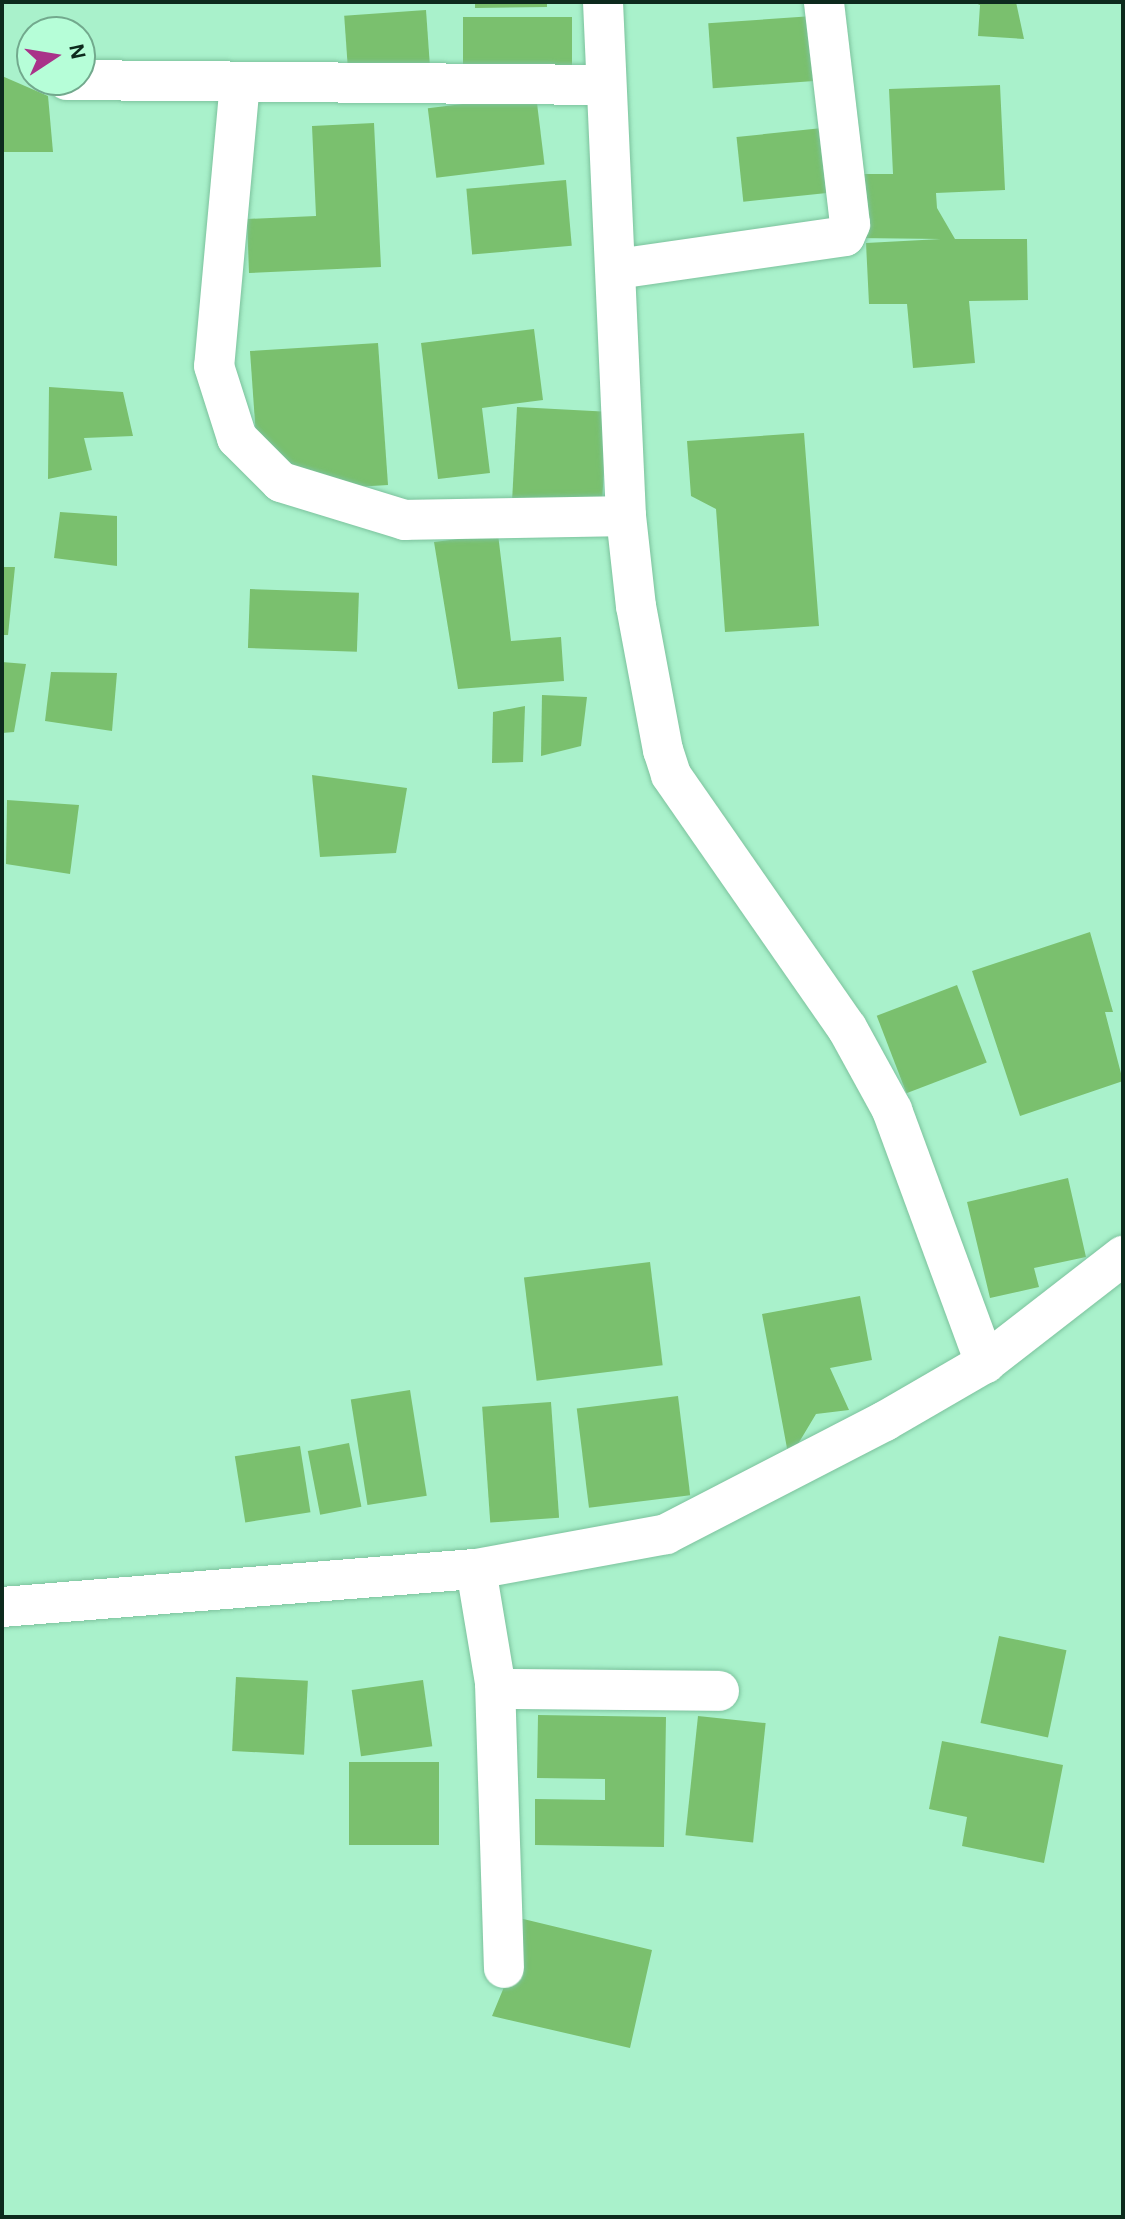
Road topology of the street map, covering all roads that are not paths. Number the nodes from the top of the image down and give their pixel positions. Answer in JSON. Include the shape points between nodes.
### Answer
{"nodes":[{"id":1,"x":603,"y":2,"type":"edge"},
{"id":2,"x":824,"y":2,"type":"edge"},
{"id":3,"x":96,"y":80,"type":"edge"},
{"id":4,"x":240,"y":82,"type":"junction"},
{"id":5,"x":605,"y":85,"type":"junction"},
{"id":6,"x":617,"y":269,"type":"junction"},
{"id":7,"x":626,"y":516,"type":"junction"},
{"id":8,"x":1123,"y":1256,"type":"edge"},
{"id":9,"x":985,"y":1363,"type":"junction"},
{"id":10,"x":476,"y":1569,"type":"junction"},
{"id":11,"x":2,"y":1607,"type":"edge"},
{"id":12,"x":495,"y":1683,"type":"junction"},
{"id":13,"x":719,"y":1691,"type":"dead end"},
{"id":14,"x":504,"y":1968,"type":"dead end"}],
"edges":[{"from":1,"to":5,"type":"street"},
{"from":2,"to":6,"type":"street","via":[[850,224],[845,236]]},
{"from":3,"to":4,"type":"street"},
{"from":4,"to":5,"type":"street"},
{"from":4,"to":7,"type":"street","via":[[214,366],[237,438],[281,482],[405,520]]},
{"from":5,"to":6,"type":"street"},
{"from":6,"to":7,"type":"street"},
{"from":7,"to":9,"type":"street","via":[[636,606],[671,775],[847,1028],[892,1110]]},
{"from":8,"to":9,"type":"street"},
{"from":9,"to":10,"type":"street","via":[[871,1429],[666,1534]]},
{"from":10,"to":11,"type":"street"},
{"from":10,"to":12,"type":"street"},
{"from":12,"to":13,"type":"street","via":[[517,1692]]},
{"from":12,"to":14,"type":"street"}]}
